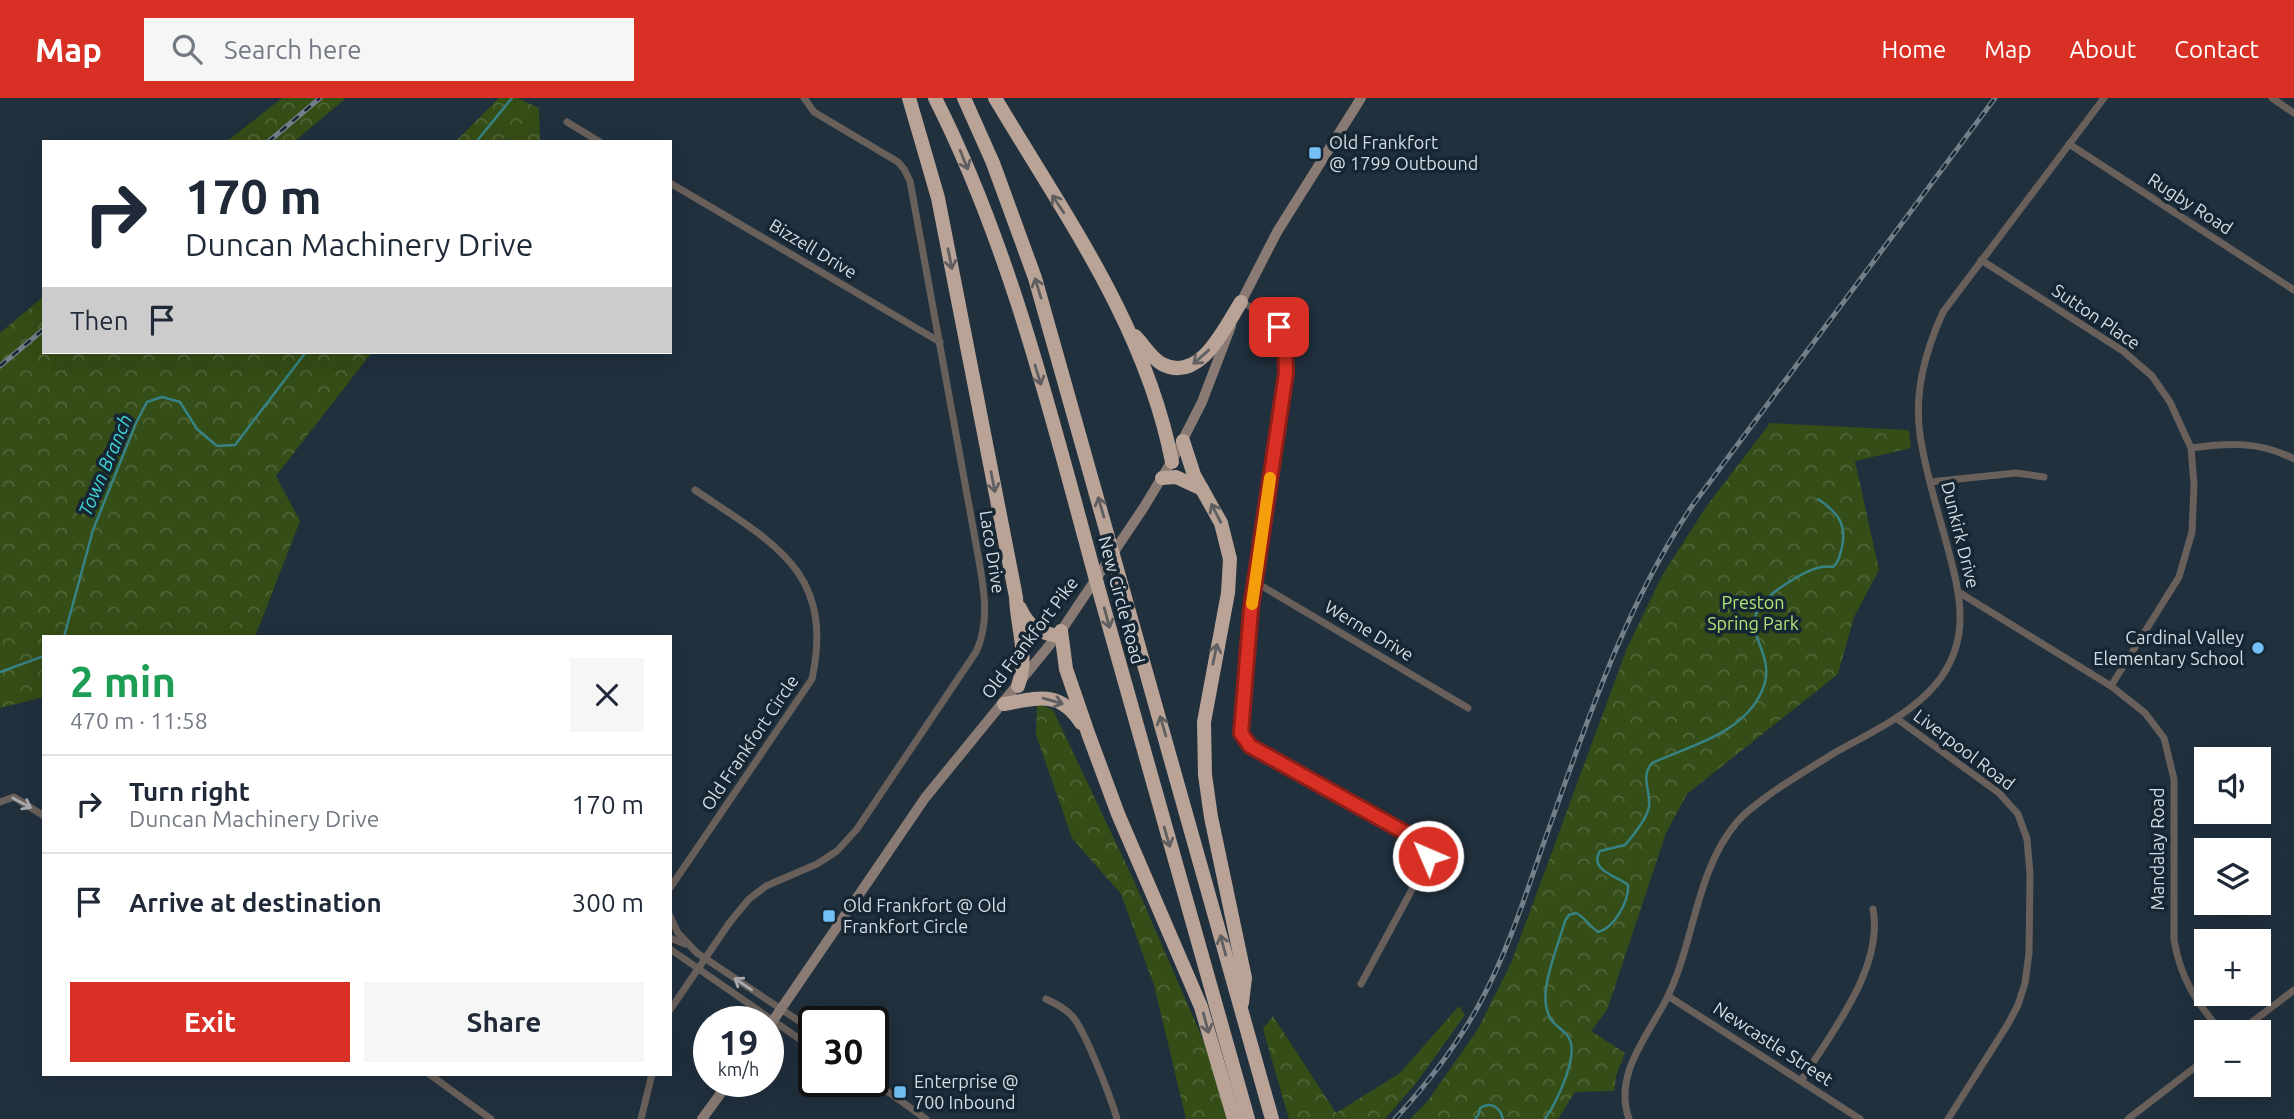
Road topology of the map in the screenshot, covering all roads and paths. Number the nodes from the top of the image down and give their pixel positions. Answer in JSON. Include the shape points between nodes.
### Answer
{"nodes":[{"id":1,"x":804,"y":98,"type":"edge"},
{"id":2,"x":909,"y":98,"type":"edge"},
{"id":3,"x":936,"y":98,"type":"edge"},
{"id":4,"x":964,"y":98,"type":"edge"},
{"id":5,"x":995,"y":98,"type":"edge"},
{"id":6,"x":1361,"y":98,"type":"edge"},
{"id":7,"x":2104,"y":98,"type":"edge"},
{"id":8,"x":2272,"y":98,"type":"edge"},
{"id":9,"x":2294,"y":113,"type":"edge"},
{"id":10,"x":567,"y":122,"type":"dead end"},
{"id":11,"x":597,"y":140,"type":"edge"},
{"id":12,"x":2069,"y":144,"type":"junction"},
{"id":13,"x":672,"y":184,"type":"edge"},
{"id":14,"x":1981,"y":260,"type":"junction"},
{"id":15,"x":2294,"y":290,"type":"edge"},
{"id":16,"x":1241,"y":302,"type":"junction"},
{"id":17,"x":1126,"y":328,"type":"junction"},
{"id":18,"x":940,"y":342,"type":"junction"},
{"id":19,"x":1183,"y":441,"type":"junction"},
{"id":20,"x":2191,"y":448,"type":"junction"},
{"id":21,"x":2294,"y":459,"type":"edge"},
{"id":22,"x":1172,"y":462,"type":"junction"},
{"id":23,"x":2044,"y":477,"type":"dead end"},
{"id":24,"x":1162,"y":478,"type":"junction"},
{"id":25,"x":1930,"y":482,"type":"junction"},
{"id":26,"x":695,"y":490,"type":"dead end"},
{"id":27,"x":1203,"y":490,"type":"junction"},
{"id":28,"x":1255,"y":582,"type":"junction"},
{"id":29,"x":1960,"y":593,"type":"junction"},
{"id":30,"x":1016,"y":597,"type":"junction"},
{"id":31,"x":1062,"y":629,"type":"junction"},
{"id":32,"x":1018,"y":686,"type":"junction"},
{"id":33,"x":2111,"y":686,"type":"junction"},
{"id":34,"x":1004,"y":704,"type":"junction"},
{"id":35,"x":1468,"y":708,"type":"dead end"},
{"id":36,"x":1896,"y":718,"type":"junction"},
{"id":37,"x":1088,"y":733,"type":"junction"},
{"id":38,"x":0,"y":802,"type":"edge"},
{"id":39,"x":42,"y":815,"type":"edge"},
{"id":40,"x":672,"y":886,"type":"edge"},
{"id":41,"x":1873,"y":909,"type":"dead end"},
{"id":42,"x":672,"y":921,"type":"edge"},
{"id":43,"x":672,"y":939,"type":"edge"},
{"id":44,"x":688,"y":946,"type":"junction"},
{"id":45,"x":672,"y":950,"type":"edge"},
{"id":46,"x":705,"y":958,"type":"junction"},
{"id":47,"x":698,"y":969,"type":"junction"},
{"id":48,"x":1361,"y":985,"type":"dead end"},
{"id":49,"x":2294,"y":990,"type":"edge"},
{"id":50,"x":1668,"y":996,"type":"junction"},
{"id":51,"x":1046,"y":999,"type":"dead end"},
{"id":52,"x":746,"y":1006,"type":"edge"},
{"id":53,"x":776,"y":1006,"type":"edge"},
{"id":54,"x":672,"y":1007,"type":"edge"},
{"id":55,"x":784,"y":1007,"type":"edge"},
{"id":56,"x":1241,"y":1011,"type":"junction"},
{"id":57,"x":2212,"y":1020,"type":"edge"},
{"id":58,"x":2255,"y":1020,"type":"edge"},
{"id":59,"x":2194,"y":1068,"type":"edge"},
{"id":60,"x":432,"y":1076,"type":"edge"},
{"id":61,"x":652,"y":1076,"type":"edge"},
{"id":62,"x":1801,"y":1081,"type":"junction"},
{"id":63,"x":889,"y":1092,"type":"edge"},
{"id":64,"x":718,"y":1097,"type":"edge"},
{"id":65,"x":491,"y":1119,"type":"edge"},
{"id":66,"x":641,"y":1119,"type":"edge"},
{"id":67,"x":702,"y":1119,"type":"edge"},
{"id":68,"x":926,"y":1119,"type":"edge"},
{"id":69,"x":1116,"y":1119,"type":"edge"},
{"id":70,"x":1234,"y":1119,"type":"edge"},
{"id":71,"x":1248,"y":1119,"type":"edge"},
{"id":72,"x":1272,"y":1119,"type":"edge"},
{"id":73,"x":1629,"y":1119,"type":"edge"},
{"id":74,"x":1860,"y":1119,"type":"edge"},
{"id":75,"x":1948,"y":1119,"type":"edge"},
{"id":76,"x":2128,"y":1119,"type":"edge"}],
"edges":[{"from":1,"to":18,"type":"street","name":"Laco Drive","via":[[814,112],[886,154],[904,170],[914,198]]},
{"from":2,"to":30,"type":"highway","one_way":true,"via":[[938,198]]},
{"from":3,"to":71,"type":"highway","name":"New Circle Road","one_way":true,"via":[[976,191],[1037,370]]},
{"from":56,"to":4,"type":"highway","name":"New Circle Road","one_way":true,"via":[[1042,303],[1014,218]]},
{"from":17,"to":5,"type":"highway","one_way":true,"via":[[1101,273]]},
{"from":6,"to":16,"type":"main road","name":"Old Frankfort Pike","via":[[1277,232]]},
{"from":7,"to":12,"type":"street","name":"Dunkirk Drive"},
{"from":8,"to":9,"type":"street"},
{"from":10,"to":11,"type":"street"},
{"from":12,"to":14,"type":"street","name":"Dunkirk Drive"},
{"from":12,"to":15,"type":"street","name":"Rugby Road"},
{"from":13,"to":18,"type":"street","name":"Bizzell Drive"},
{"from":14,"to":20,"type":"street","name":"Sutton Place","via":[[2123,351],[2152,376]]},
{"from":14,"to":25,"type":"street","name":"Dunkirk Drive","via":[[1943,312],[1923,366],[1920,435]]},
{"from":16,"to":17,"type":"highway","one_way":true,"via":[[1205,357],[1181,368],[1161,363]]},
{"from":16,"to":19,"type":"main road","name":"Old Frankfort Pike"},
{"from":16,"to":28,"type":"street","via":[[1271,318],[1285,339],[1287,353]]},
{"from":17,"to":22,"type":"highway","via":[[1154,394]]},
{"from":18,"to":46,"type":"street","name":"Laco Drive","via":[[984,598],[979,645],[844,845],[748,899]]},
{"from":19,"to":22,"type":"main road","name":"Old Frankfort Pike"},
{"from":19,"to":27,"type":"highway"},
{"from":20,"to":21,"type":"street","via":[[2242,443]]},
{"from":20,"to":33,"type":"street","name":"Sutton Place","via":[[2192,532],[2179,577]]},
{"from":22,"to":24,"type":"main road","name":"Old Frankfort Pike"},
{"from":23,"to":25,"type":"street","via":[[2016,473]]},
{"from":24,"to":27,"type":"highway","via":[[1184,479]]},
{"from":24,"to":31,"type":"main road","name":"Old Frankfort Pike"},
{"from":25,"to":29,"type":"street","name":"Dunkirk Drive"},
{"from":26,"to":40,"type":"street","name":"Old Frankfort Circle","via":[[774,544],[793,563],[811,600],[818,651],[812,679]]},
{"from":56,"to":27,"type":"highway","one_way":true,"via":[[1245,978],[1205,775],[1209,685],[1230,565],[1221,523]]},
{"from":28,"to":35,"type":"street","name":"Werne Drive"},
{"from":28,"to":48,"type":"street","via":[[1242,738],[1429,849],[1422,871]]},
{"from":29,"to":33,"type":"street","name":"Mandalay Road"},
{"from":29,"to":36,"type":"street","name":"Dunkirk Drive","via":[[1958,634],[1946,668],[1935,684]]},
{"from":30,"to":31,"type":"highway","via":[[1029,624],[1044,633]]},
{"from":30,"to":32,"type":"highway","via":[[1024,656]]},
{"from":31,"to":32,"type":"main road","name":"Old Frankfort Pike"},
{"from":31,"to":37,"type":"highway","via":[[1066,669]]},
{"from":32,"to":34,"type":"main road","name":"Old Frankfort Pike"},
{"from":33,"to":57,"type":"street","name":"Mandalay Road","via":[[2145,713],[2164,738],[2174,779],[2174,940],[2190,991]]},
{"from":34,"to":37,"type":"highway","one_way":true,"via":[[1037,698],[1062,702]]},
{"from":34,"to":55,"type":"main road","name":"Old Frankfort Pike","via":[[925,798]]},
{"from":36,"to":50,"type":"street","name":"Dunkirk Drive","via":[[1781,787],[1739,819],[1711,865]]},
{"from":36,"to":75,"type":"street","name":"Liverpool Road","via":[[1999,793],[2018,814],[2027,839],[2029,953],[2025,983],[2008,1024]]},
{"from":37,"to":70,"type":"highway","one_way":true,"via":[[1201,1007]]},
{"from":38,"to":39,"type":"street","one_way":true,"via":[[14,797]]},
{"from":41,"to":62,"type":"street","via":[[1876,927],[1858,988]]},
{"from":42,"to":44,"type":"street"},
{"from":43,"to":44,"type":"street"},
{"from":44,"to":46,"type":"street"},
{"from":45,"to":47,"type":"street"},
{"from":46,"to":47,"type":"street","name":"Laco Drive"},
{"from":53,"to":46,"type":"street","one_way":true},
{"from":47,"to":52,"type":"street"},
{"from":47,"to":54,"type":"street","name":"Laco Drive"},
{"from":49,"to":58,"type":"street"},
{"from":50,"to":62,"type":"street","name":"Newcastle Street"},
{"from":50,"to":73,"type":"street","name":"Dunkirk Drive","via":[[1628,1072],[1624,1092]]},
{"from":51,"to":69,"type":"street","via":[[1065,1009],[1083,1033]]},
{"from":56,"to":72,"type":"highway","name":"New Circle Road"},
{"from":59,"to":76,"type":"street"},
{"from":60,"to":65,"type":"street"},
{"from":61,"to":66,"type":"street"},
{"from":62,"to":74,"type":"street","name":"Newcastle Street"},
{"from":63,"to":68,"type":"street"},
{"from":64,"to":67,"type":"main road"}]}
